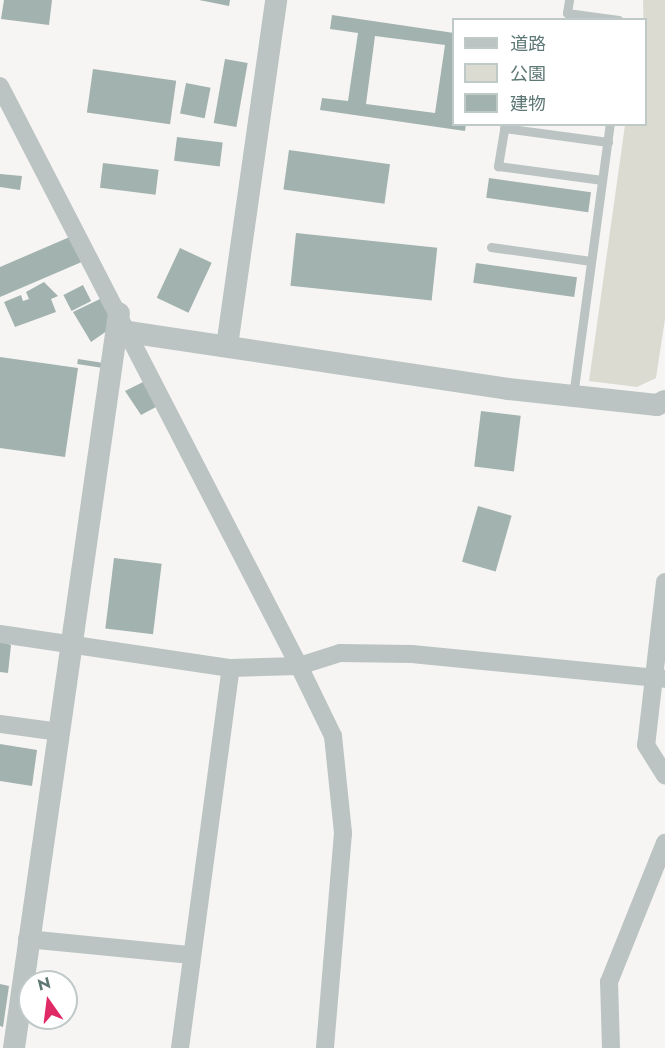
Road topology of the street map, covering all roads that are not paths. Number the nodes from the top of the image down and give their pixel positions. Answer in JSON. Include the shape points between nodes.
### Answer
{"nodes":[{"id":1,"x":276,"y":0,"type":"edge"},
{"id":2,"x":569,"y":0,"type":"edge"},
{"id":3,"x":604,"y":18,"type":"edge"},
{"id":4,"x":0,"y":86,"type":"edge"},
{"id":5,"x":505,"y":126,"type":"edge"},
{"id":6,"x":610,"y":126,"type":"edge"},
{"id":7,"x":608,"y":142,"type":"junction"},
{"id":8,"x":602,"y":180,"type":"junction"},
{"id":9,"x":491,"y":247,"type":"dead end"},
{"id":10,"x":591,"y":261,"type":"junction"},
{"id":11,"x":123,"y":322,"type":"junction"},
{"id":12,"x":227,"y":346,"type":"junction"},
{"id":13,"x":573,"y":396,"type":"junction"},
{"id":14,"x":665,"y":401,"type":"edge"},
{"id":15,"x":665,"y":582,"type":"edge"},
{"id":16,"x":0,"y":634,"type":"edge"},
{"id":17,"x":72,"y":644,"type":"junction"},
{"id":18,"x":299,"y":666,"type":"junction"},
{"id":19,"x":231,"y":668,"type":"junction"},
{"id":20,"x":659,"y":678,"type":"edge"},
{"id":21,"x":0,"y":724,"type":"edge"},
{"id":22,"x":59,"y":732,"type":"junction"},
{"id":23,"x":665,"y":776,"type":"edge"},
{"id":24,"x":665,"y":843,"type":"edge"},
{"id":25,"x":27,"y":939,"type":"junction"},
{"id":26,"x":191,"y":955,"type":"junction"},
{"id":27,"x":14,"y":1048,"type":"edge"},
{"id":28,"x":180,"y":1048,"type":"edge"},
{"id":29,"x":325,"y":1048,"type":"edge"},
{"id":30,"x":611,"y":1048,"type":"edge"}],
"edges":[{"from":1,"to":12,"type":"street"},
{"from":2,"to":3,"type":"lane","via":[[567,13]]},
{"from":4,"to":11,"type":"street"},
{"from":5,"to":7,"type":"lane"},
{"from":5,"to":8,"type":"lane","via":[[498,166]]},
{"from":6,"to":7,"type":"lane"},
{"from":7,"to":8,"type":"lane"},
{"from":8,"to":10,"type":"lane"},
{"from":9,"to":10,"type":"lane"},
{"from":10,"to":13,"type":"lane"},
{"from":11,"to":12,"type":"street"},
{"from":11,"to":17,"type":"street"},
{"from":11,"to":18,"type":"street"},
{"from":12,"to":13,"type":"street"},
{"from":13,"to":14,"type":"street","via":[[657,405]]},
{"from":15,"to":20,"type":"street"},
{"from":16,"to":17,"type":"street"},
{"from":17,"to":19,"type":"street"},
{"from":17,"to":22,"type":"street"},
{"from":18,"to":19,"type":"street"},
{"from":18,"to":20,"type":"street","via":[[340,653],[412,654]]},
{"from":18,"to":29,"type":"street","via":[[333,736],[344,834]]},
{"from":19,"to":26,"type":"street"},
{"from":20,"to":23,"type":"street","via":[[645,745]]},
{"from":21,"to":22,"type":"street"},
{"from":22,"to":25,"type":"street"},
{"from":24,"to":30,"type":"street","via":[[609,982]]},
{"from":25,"to":26,"type":"street"},
{"from":25,"to":27,"type":"street"},
{"from":26,"to":28,"type":"street"}]}
